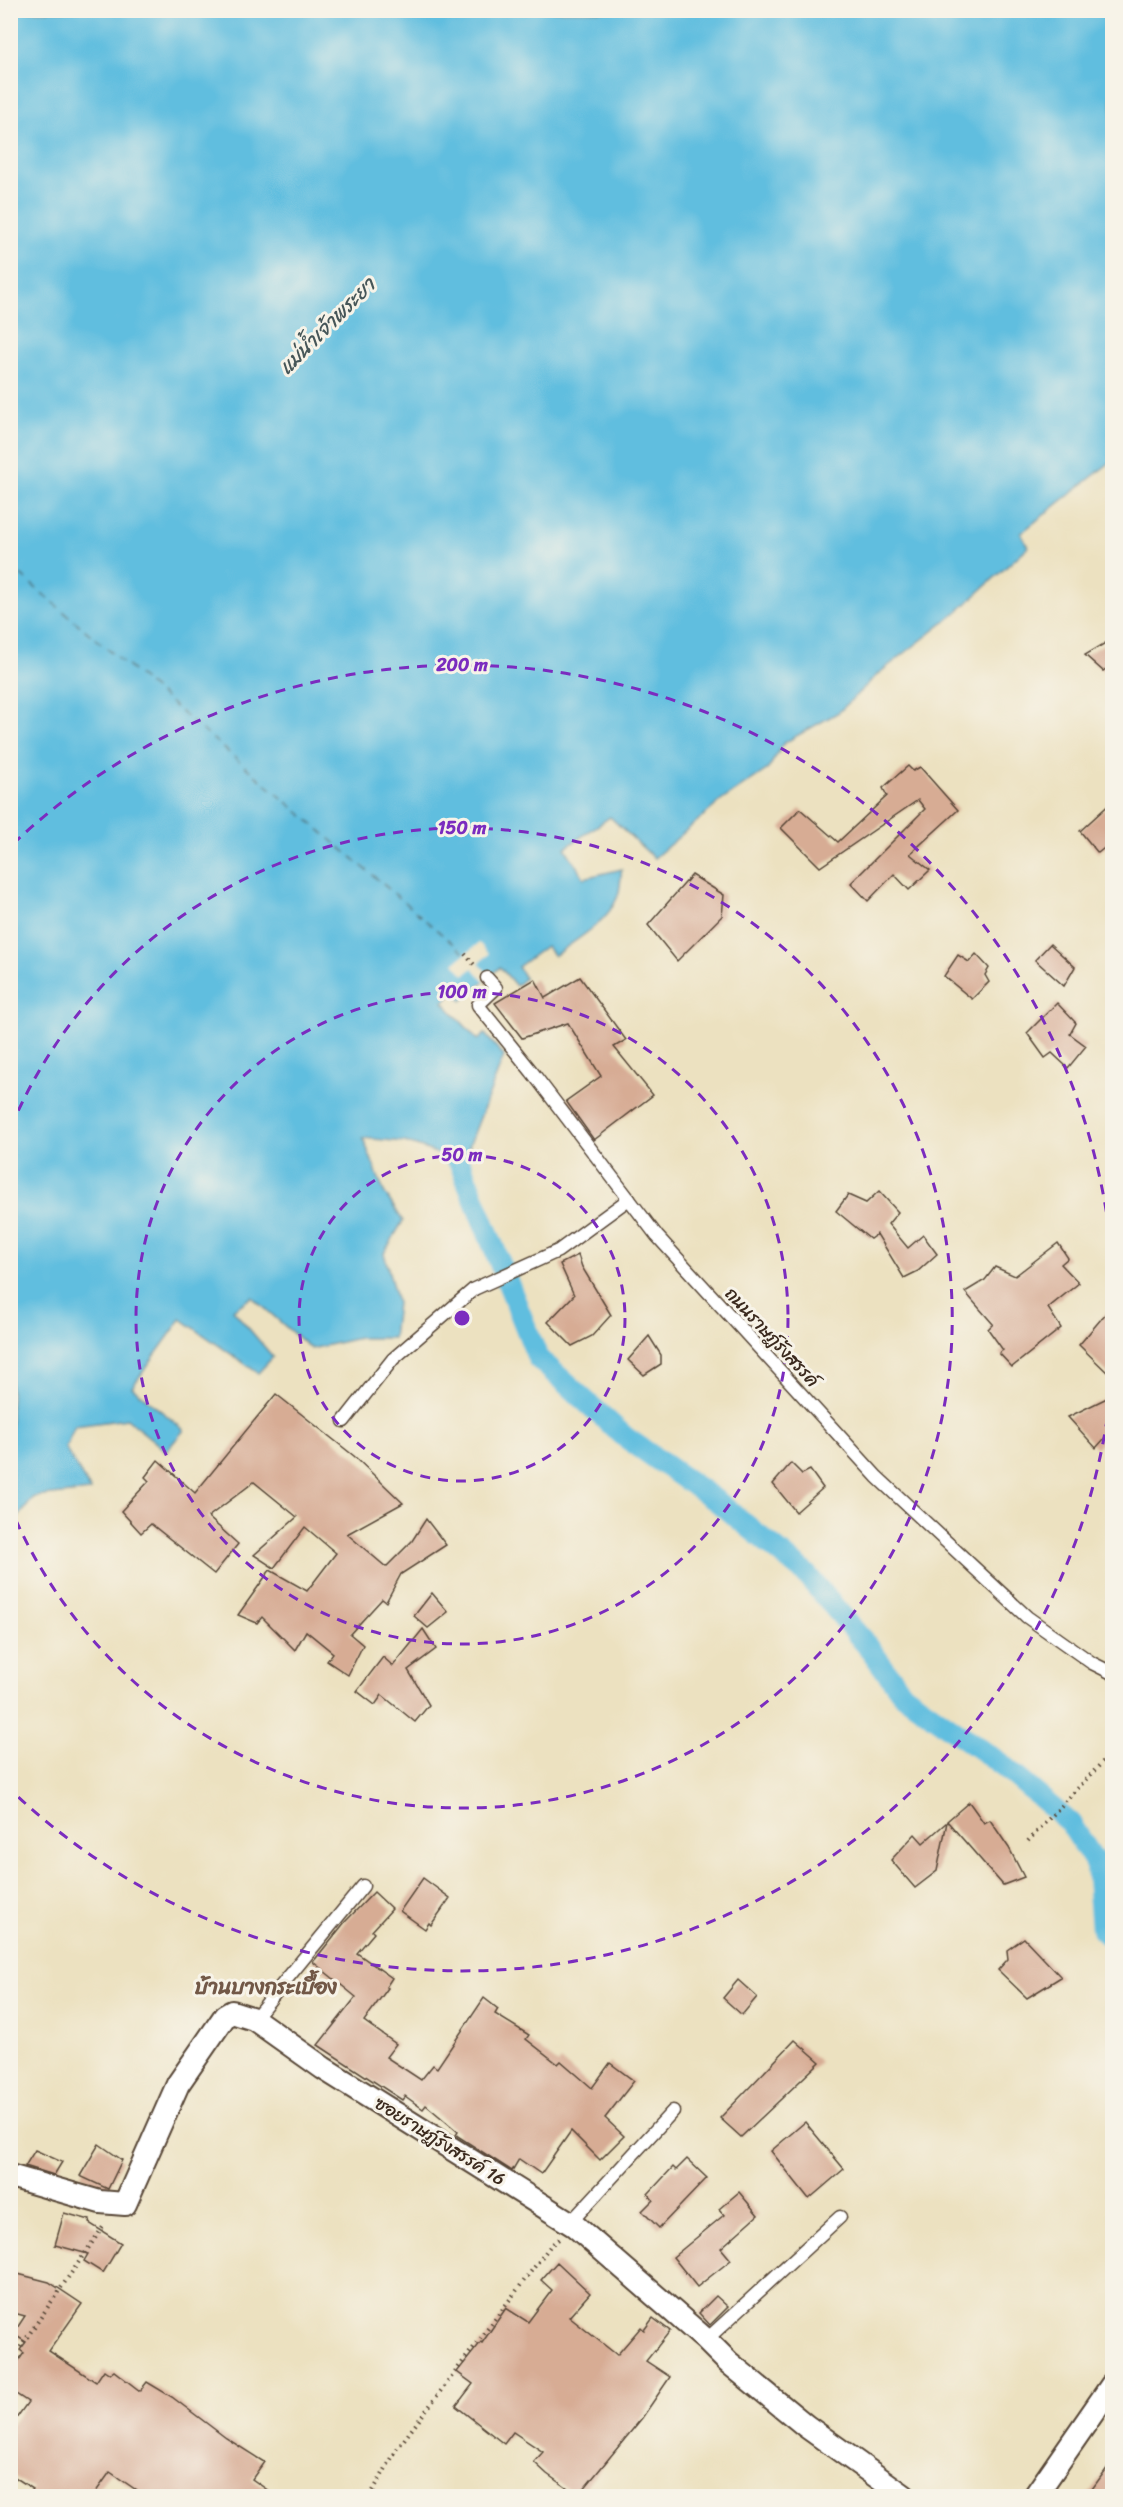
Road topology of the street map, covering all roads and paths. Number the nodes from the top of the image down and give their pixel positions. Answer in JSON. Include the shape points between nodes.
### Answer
{"nodes":[{"id":1,"x":487,"y":978,"type":"dead end"},
{"id":2,"x":629,"y":1199,"type":"junction"},
{"id":3,"x":344,"y":1421,"type":"dead end"},
{"id":4,"x":1113,"y":1672,"type":"edge"},
{"id":5,"x":1113,"y":1752,"type":"edge"},
{"id":6,"x":1028,"y":1841,"type":"dead end"},
{"id":7,"x":363,"y":1886,"type":"dead end"},
{"id":8,"x":254,"y":2019,"type":"junction"},
{"id":9,"x":673,"y":2110,"type":"dead end"},
{"id":10,"x":10,"y":2176,"type":"edge"},
{"id":11,"x":125,"y":2204,"type":"junction"},
{"id":12,"x":840,"y":2217,"type":"dead end"},
{"id":13,"x":573,"y":2225,"type":"junction"},
{"id":14,"x":706,"y":2340,"type":"junction"},
{"id":15,"x":10,"y":2362,"type":"edge"},
{"id":16,"x":1113,"y":2385,"type":"edge"},
{"id":17,"x":370,"y":2496,"type":"edge"},
{"id":18,"x":904,"y":2496,"type":"edge"},
{"id":19,"x":1035,"y":2496,"type":"edge"}],
"edges":[{"from":1,"to":2,"type":"lane","name":"ถนนราษฎ์รังสรรค์","via":[[496,988],[478,1005]]},
{"from":2,"to":3,"type":"lane","via":[[566,1246],[474,1289],[393,1359]]},
{"from":2,"to":4,"type":"lane","name":"ถนนราษฎ์รังสรรค์","via":[[712,1298],[877,1477],[1027,1617],[1092,1663]]},
{"from":5,"to":6,"type":"path"},
{"from":7,"to":8,"type":"lane"},
{"from":8,"to":11,"type":"street","name":"ซอยราษฎ์รังสรรค์ 16","via":[[232,2012],[225,2016],[187,2069]]},
{"from":8,"to":13,"type":"street","name":"ซอยราษฎ์รังสรรค์ 16","via":[[323,2068]]},
{"from":9,"to":13,"type":"lane"},
{"from":10,"to":11,"type":"street","via":[[100,2202]]},
{"from":11,"to":15,"type":"path","via":[[94,2238]]},
{"from":12,"to":14,"type":"lane"},
{"from":13,"to":14,"type":"street","name":"ซอยราษฎ์รังสรรค์ 16"},
{"from":13,"to":17,"type":"path","via":[[551,2245],[397,2449]]},
{"from":14,"to":18,"type":"street","name":"ซอยราษฎ์รังสรรค์ 16","via":[[806,2426]]},
{"from":16,"to":19,"type":"street"}]}
